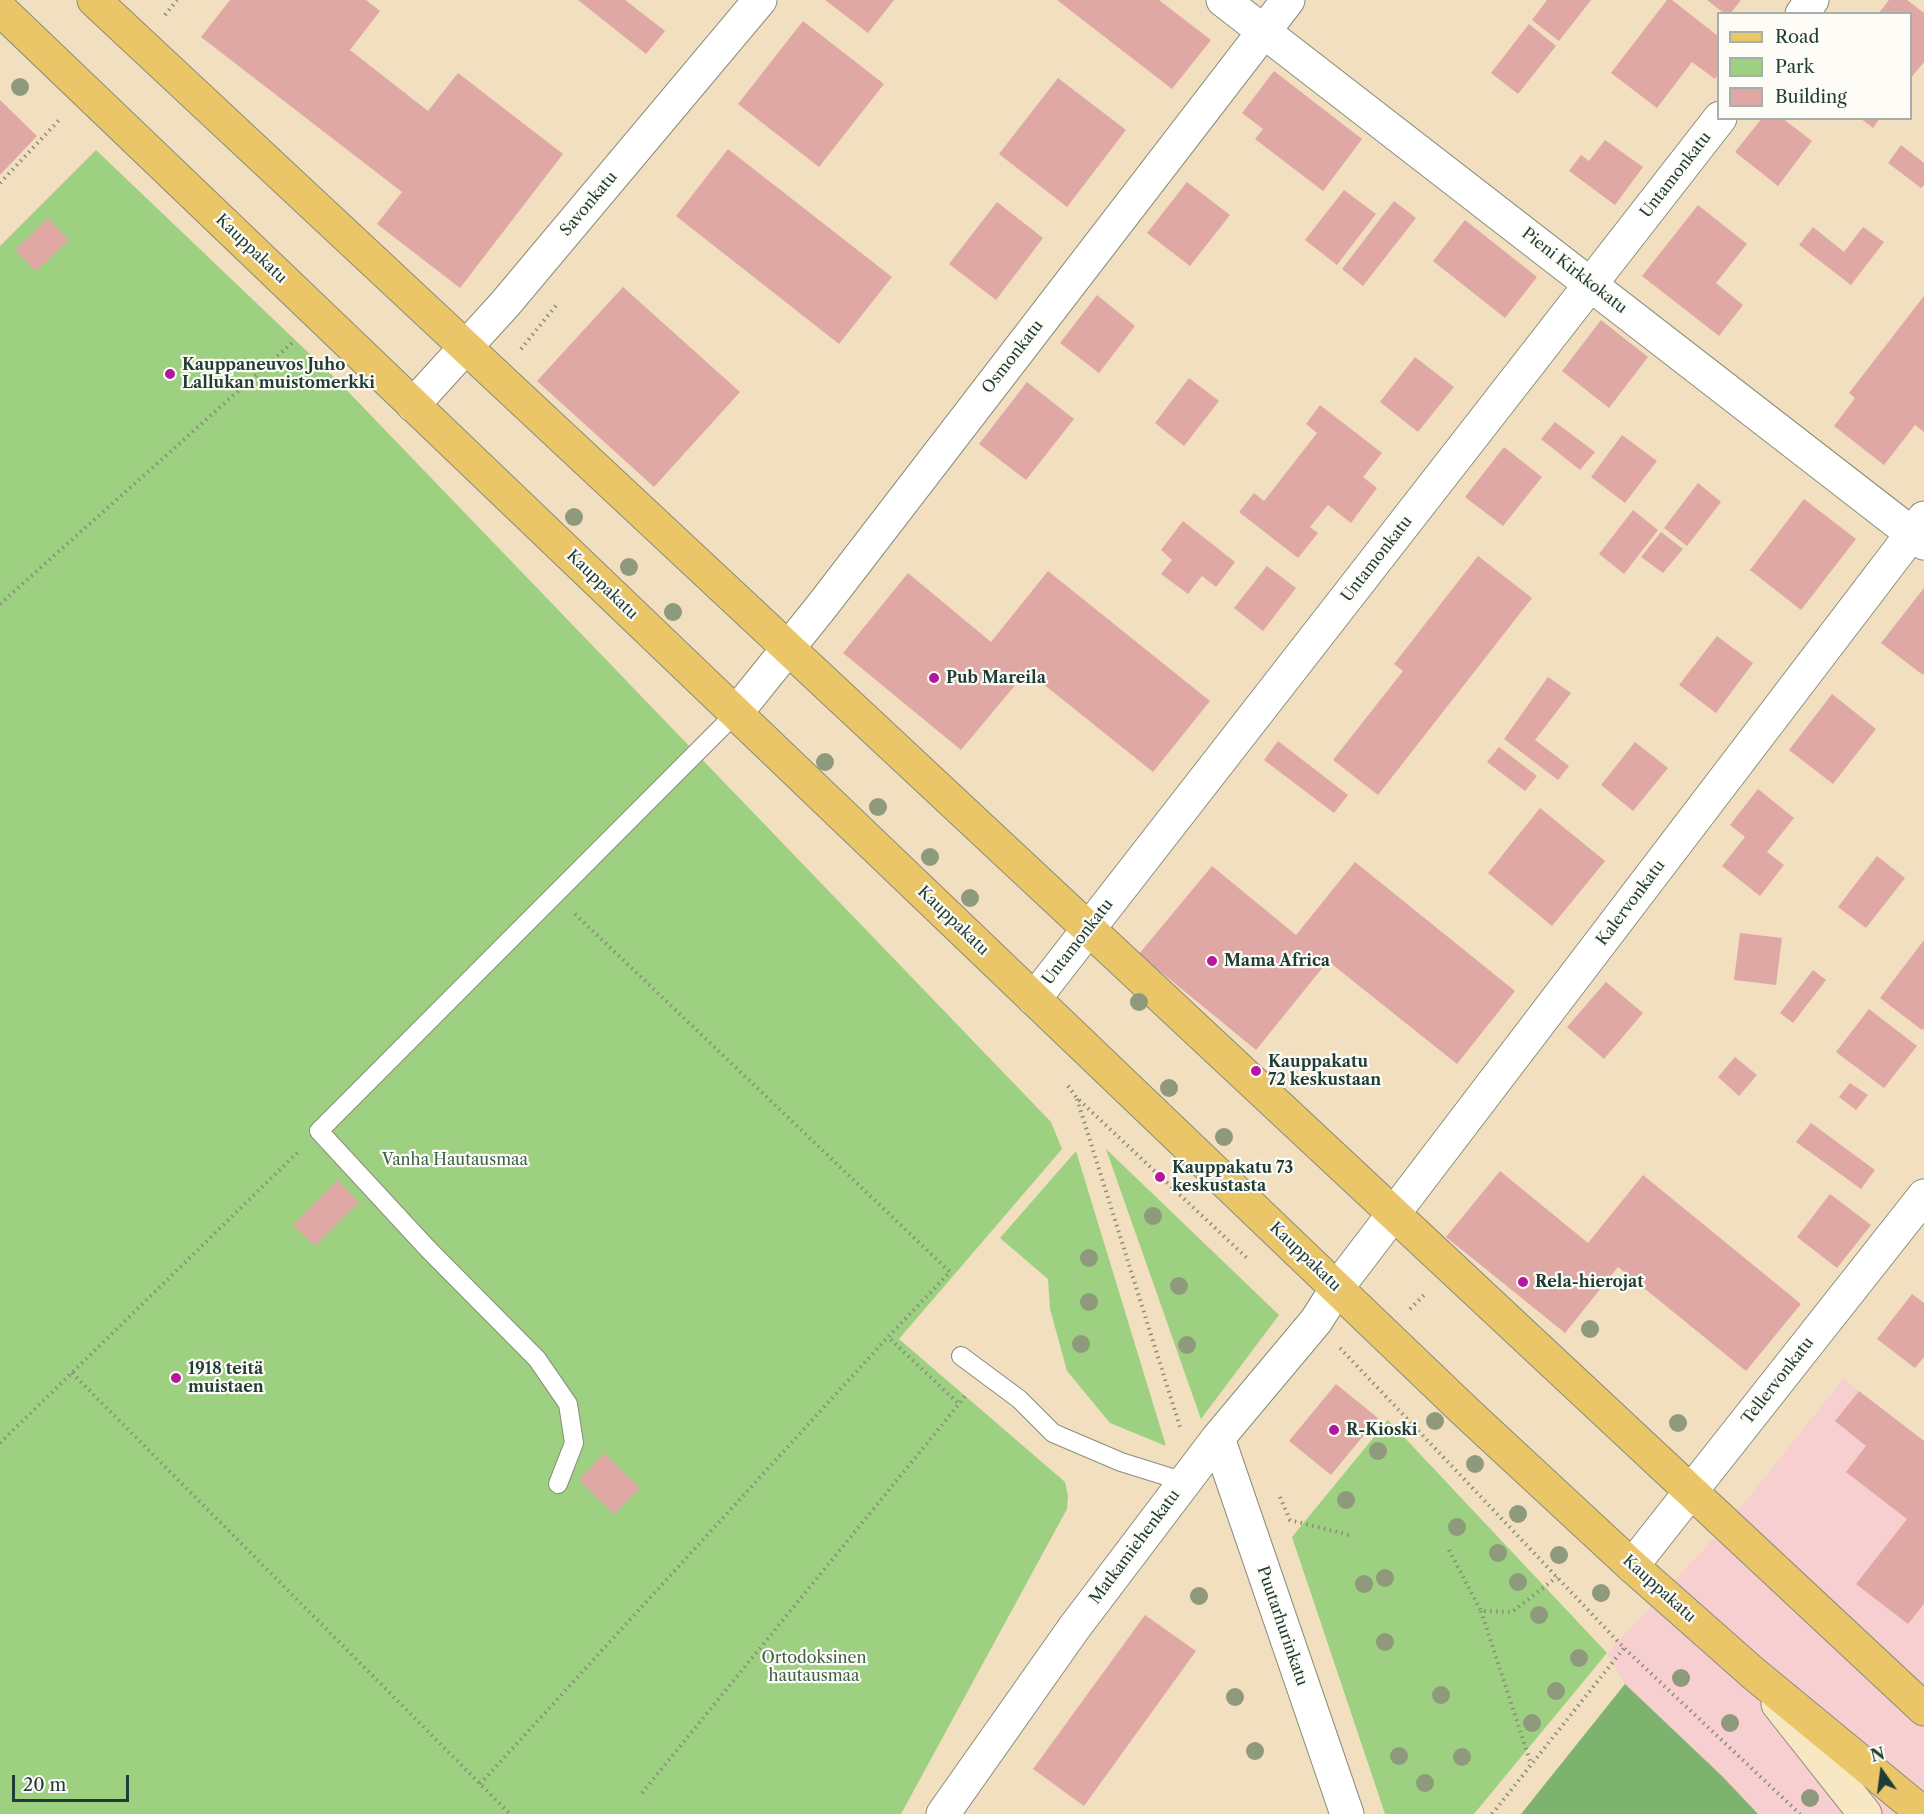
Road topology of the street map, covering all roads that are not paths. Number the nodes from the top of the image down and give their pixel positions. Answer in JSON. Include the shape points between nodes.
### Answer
{"nodes":[{"id":1,"x":94,"y":0,"type":"edge"},
{"id":2,"x":760,"y":0,"type":"edge"},
{"id":3,"x":1223,"y":0,"type":"edge"},
{"id":4,"x":1288,"y":0,"type":"edge"},
{"id":5,"x":0,"y":9,"type":"edge"},
{"id":6,"x":1264,"y":31,"type":"junction"},
{"id":7,"x":1718,"y":120,"type":"edge"},
{"id":8,"x":1591,"y":284,"type":"junction"},
{"id":9,"x":466,"y":347,"type":"junction"},
{"id":10,"x":413,"y":405,"type":"junction"},
{"id":11,"x":1920,"y":531,"type":"edge"},
{"id":12,"x":789,"y":649,"type":"junction"},
{"id":13,"x":736,"y":713,"type":"junction"},
{"id":14,"x":1089,"y":929,"type":"junction"},
{"id":15,"x":1035,"y":999,"type":"junction"},
{"id":16,"x":1924,"y":1196,"type":"edge"},
{"id":17,"x":1394,"y":1214,"type":"junction"},
{"id":18,"x":1337,"y":1288,"type":"junction"},
{"id":19,"x":961,"y":1356,"type":"dead end"},
{"id":20,"x":1218,"y":1438,"type":"junction"},
{"id":21,"x":1185,"y":1482,"type":"junction"},
{"id":22,"x":558,"y":1484,"type":"dead end"},
{"id":23,"x":1690,"y":1492,"type":"junction"},
{"id":24,"x":1632,"y":1566,"type":"junction"},
{"id":25,"x":1752,"y":1672,"type":"junction"},
{"id":26,"x":1924,"y":1709,"type":"edge"},
{"id":27,"x":943,"y":1814,"type":"edge"},
{"id":28,"x":1347,"y":1814,"type":"edge"},
{"id":29,"x":1865,"y":1814,"type":"edge"},
{"id":30,"x":1924,"y":1814,"type":"edge"}],
"edges":[{"from":1,"to":9,"type":"main road"},
{"from":2,"to":9,"type":"street","name":"Savonkatu"},
{"from":3,"to":6,"type":"street","name":"Pieni Kirkkokatu"},
{"from":4,"to":6,"type":"street","name":"Osmonkatu"},
{"from":5,"to":10,"type":"main road","name":"Kauppakatu"},
{"from":6,"to":8,"type":"street","name":"Pieni Kirkkokatu"},
{"from":6,"to":12,"type":"street","name":"Osmonkatu"},
{"from":7,"to":8,"type":"street","name":"Untamonkatu"},
{"from":8,"to":11,"type":"street","name":"Pieni Kirkkokatu"},
{"from":8,"to":14,"type":"street","name":"Untamonkatu"},
{"from":9,"to":10,"type":"street","name":"Savonkatu"},
{"from":9,"to":12,"type":"main road"},
{"from":10,"to":13,"type":"main road","name":"Kauppakatu"},
{"from":11,"to":17,"type":"street","name":"Kalervonkatu"},
{"from":12,"to":13,"type":"street","name":"Osmonkatu"},
{"from":12,"to":14,"type":"main road"},
{"from":13,"to":15,"type":"main road","name":"Kauppakatu"},
{"from":13,"to":22,"type":"lane","via":[[319,1131],[537,1359],[568,1404],[573,1443]]},
{"from":14,"to":15,"type":"street","name":"Untamonkatu"},
{"from":14,"to":17,"type":"main road"},
{"from":15,"to":18,"type":"main road","name":"Kauppakatu"},
{"from":16,"to":23,"type":"street","name":"Tellervonkatu"},
{"from":17,"to":18,"type":"street","name":"Kalervonkatu"},
{"from":17,"to":23,"type":"main road"},
{"from":18,"to":20,"type":"street","name":"Matkamiehenkatu","via":[[1316,1321]]},
{"from":18,"to":24,"type":"main road","name":"Kauppakatu"},
{"from":19,"to":21,"type":"lane","via":[[1019,1399],[1053,1433],[1121,1462]]},
{"from":20,"to":21,"type":"street","name":"Matkamiehenkatu"},
{"from":20,"to":28,"type":"street","name":"Puutarhurinkatu"},
{"from":21,"to":27,"type":"street","name":"Matkamiehenkatu","via":[[1074,1628]]},
{"from":23,"to":24,"type":"street","name":"Tellervonkatu"},
{"from":23,"to":26,"type":"main road"},
{"from":24,"to":25,"type":"main road","name":"Kauppakatu"},
{"from":25,"to":29,"type":"main road"},
{"from":25,"to":30,"type":"main road","name":"Kauppakatu"}]}
